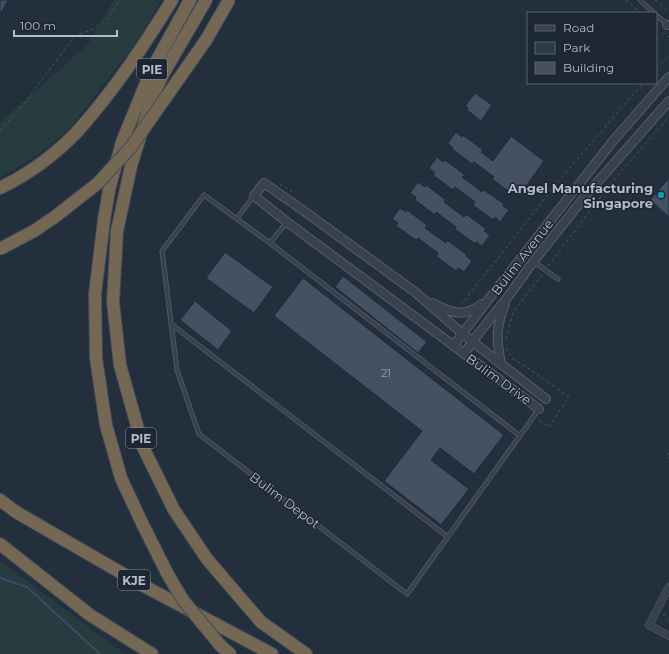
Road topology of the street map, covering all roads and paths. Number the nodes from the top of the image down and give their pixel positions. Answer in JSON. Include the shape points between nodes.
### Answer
{"nodes":[{"id":1,"x":120,"y":0,"type":"edge"},
{"id":2,"x":172,"y":0,"type":"edge"},
{"id":3,"x":190,"y":0,"type":"edge"},
{"id":4,"x":206,"y":0,"type":"edge"},
{"id":5,"x":229,"y":0,"type":"edge"},
{"id":6,"x":626,"y":0,"type":"edge"},
{"id":7,"x":640,"y":0,"type":"edge"},
{"id":8,"x":655,"y":0,"type":"edge"},
{"id":9,"x":640,"y":12,"type":"edge"},
{"id":10,"x":653,"y":12,"type":"edge"},
{"id":11,"x":669,"y":12,"type":"edge"},
{"id":12,"x":657,"y":16,"type":"edge"},
{"id":13,"x":668,"y":25,"type":"edge"},
{"id":14,"x":669,"y":56,"type":"edge"},
{"id":15,"x":657,"y":68,"type":"edge"},
{"id":16,"x":669,"y":77,"type":"edge"},
{"id":17,"x":643,"y":84,"type":"edge"},
{"id":18,"x":669,"y":101,"type":"edge"},
{"id":19,"x":669,"y":117,"type":"edge"},
{"id":20,"x":0,"y":131,"type":"edge"},
{"id":21,"x":278,"y":183,"type":"dead end"},
{"id":22,"x":0,"y":188,"type":"edge"},
{"id":23,"x":295,"y":195,"type":"dead end"},
{"id":24,"x":254,"y":196,"type":"junction"},
{"id":25,"x":237,"y":218,"type":"junction"},
{"id":26,"x":287,"y":222,"type":"junction"},
{"id":27,"x":270,"y":243,"type":"junction"},
{"id":28,"x":0,"y":249,"type":"edge"},
{"id":29,"x":533,"y":262,"type":"junction"},
{"id":30,"x":546,"y":270,"type":"junction"},
{"id":31,"x":558,"y":279,"type":"dead end"},
{"id":32,"x":414,"y":292,"type":"junction"},
{"id":33,"x":507,"y":298,"type":"junction"},
{"id":34,"x":488,"y":300,"type":"junction"},
{"id":35,"x":456,"y":306,"type":"dead end"},
{"id":36,"x":171,"y":324,"type":"junction"},
{"id":37,"x":463,"y":334,"type":"junction"},
{"id":38,"x":472,"y":342,"type":"junction"},
{"id":39,"x":454,"y":346,"type":"junction"},
{"id":40,"x":464,"y":354,"type":"junction"},
{"id":41,"x":501,"y":363,"type":"junction"},
{"id":42,"x":546,"y":399,"type":"joint"},
{"id":43,"x":537,"y":412,"type":"junction"},
{"id":44,"x":520,"y":436,"type":"junction"},
{"id":45,"x":669,"y":453,"type":"edge"},
{"id":46,"x":669,"y":458,"type":"edge"},
{"id":47,"x":0,"y":500,"type":"edge"},
{"id":48,"x":448,"y":537,"type":"junction"},
{"id":49,"x":0,"y":544,"type":"edge"},
{"id":50,"x":669,"y":587,"type":"edge"},
{"id":51,"x":663,"y":611,"type":"dead end"},
{"id":52,"x":669,"y":622,"type":"edge"},
{"id":53,"x":669,"y":636,"type":"edge"},
{"id":54,"x":152,"y":654,"type":"edge"},
{"id":55,"x":230,"y":654,"type":"edge"},
{"id":56,"x":272,"y":654,"type":"edge"},
{"id":57,"x":306,"y":654,"type":"edge"}],
"edges":[{"from":1,"to":20,"type":"path","via":[[107,18],[90,30],[75,36]]},
{"from":2,"to":22,"type":"highway","via":[[111,92],[74,135],[46,159]]},
{"from":3,"to":55,"type":"highway","number":"PIE","bridge":true,"via":[[151,71],[122,142],[109,190],[95,294],[96,358],[106,425],[121,478],[167,573],[183,600]]},
{"from":4,"to":57,"type":"highway","number":"PIE","via":[[162,76],[151,101],[131,166],[116,247],[113,302],[120,365],[143,446],[174,510],[207,559],[261,622]]},
{"from":5,"to":28,"type":"highway","bridge":true,"via":[[206,40],[131,147],[98,183],[34,231]]},
{"from":6,"to":9,"type":"path"},
{"from":7,"to":10,"type":"lane"},
{"from":8,"to":11,"type":"path"},
{"from":12,"to":13,"type":"lane"},
{"from":14,"to":15,"type":"path"},
{"from":16,"to":34,"type":"street","name":"Bulim Avenue","via":[[613,141]]},
{"from":17,"to":35,"type":"path","via":[[557,183],[466,300]]},
{"from":18,"to":29,"type":"street","name":"Bulim Avenue","via":[[587,194]]},
{"from":19,"to":30,"type":"path","via":[[612,182]]},
{"from":21,"to":23,"type":"path"},
{"from":24,"to":25,"type":"lane"},
{"from":24,"to":26,"type":"street","name":"Bulim Drive"},
{"from":24,"to":32,"type":"street","name":"Bulim Drive","via":[[264,183]]},
{"from":25,"to":27,"type":"lane"},
{"from":25,"to":36,"type":"lane","name":"Bulim Depot","via":[[204,195],[162,251]]},
{"from":26,"to":27,"type":"lane"},
{"from":26,"to":39,"type":"street","name":"Bulim Drive"},
{"from":27,"to":44,"type":"lane"},
{"from":29,"to":30,"type":"lane"},
{"from":29,"to":33,"type":"street","name":"Bulim Avenue"},
{"from":30,"to":31,"type":"lane"},
{"from":30,"to":43,"type":"path","via":[[513,312],[506,340],[506,348],[513,359],[569,397],[549,427]]},
{"from":32,"to":34,"type":"street","via":[[448,311],[467,312]]},
{"from":32,"to":37,"type":"street","name":"Bulim Drive"},
{"from":33,"to":38,"type":"street","name":"Bulim Avenue"},
{"from":33,"to":41,"type":"street","via":[[497,335]]},
{"from":34,"to":37,"type":"street","name":"Bulim Avenue"},
{"from":36,"to":48,"type":"lane"},
{"from":36,"to":48,"type":"lane","name":"Bulim Depot","via":[[177,370],[198,434],[407,594]]},
{"from":37,"to":38,"type":"street","name":"Bulim Drive"},
{"from":37,"to":39,"type":"street","name":"Bulim Avenue"},
{"from":38,"to":40,"type":"street","name":"Bulim Avenue"},
{"from":38,"to":41,"type":"street","name":"Bulim Drive"},
{"from":39,"to":40,"type":"street","name":"Bulim Drive"},
{"from":40,"to":43,"type":"street","name":"Bulim Drive"},
{"from":41,"to":42,"type":"street","name":"Bulim Drive"},
{"from":42,"to":43,"type":"street","name":"Bulim Drive"},
{"from":43,"to":44,"type":"lane","name":"Bulim Depot"},
{"from":44,"to":48,"type":"lane","name":"Bulim Depot"},
{"from":45,"to":46,"type":"path"},
{"from":47,"to":56,"type":"highway","number":"KJE","via":[[16,512],[144,586]]},
{"from":49,"to":54,"type":"highway","via":[[90,615]]},
{"from":50,"to":53,"type":"street","via":[[649,625]]},
{"from":51,"to":52,"type":"path"}]}
